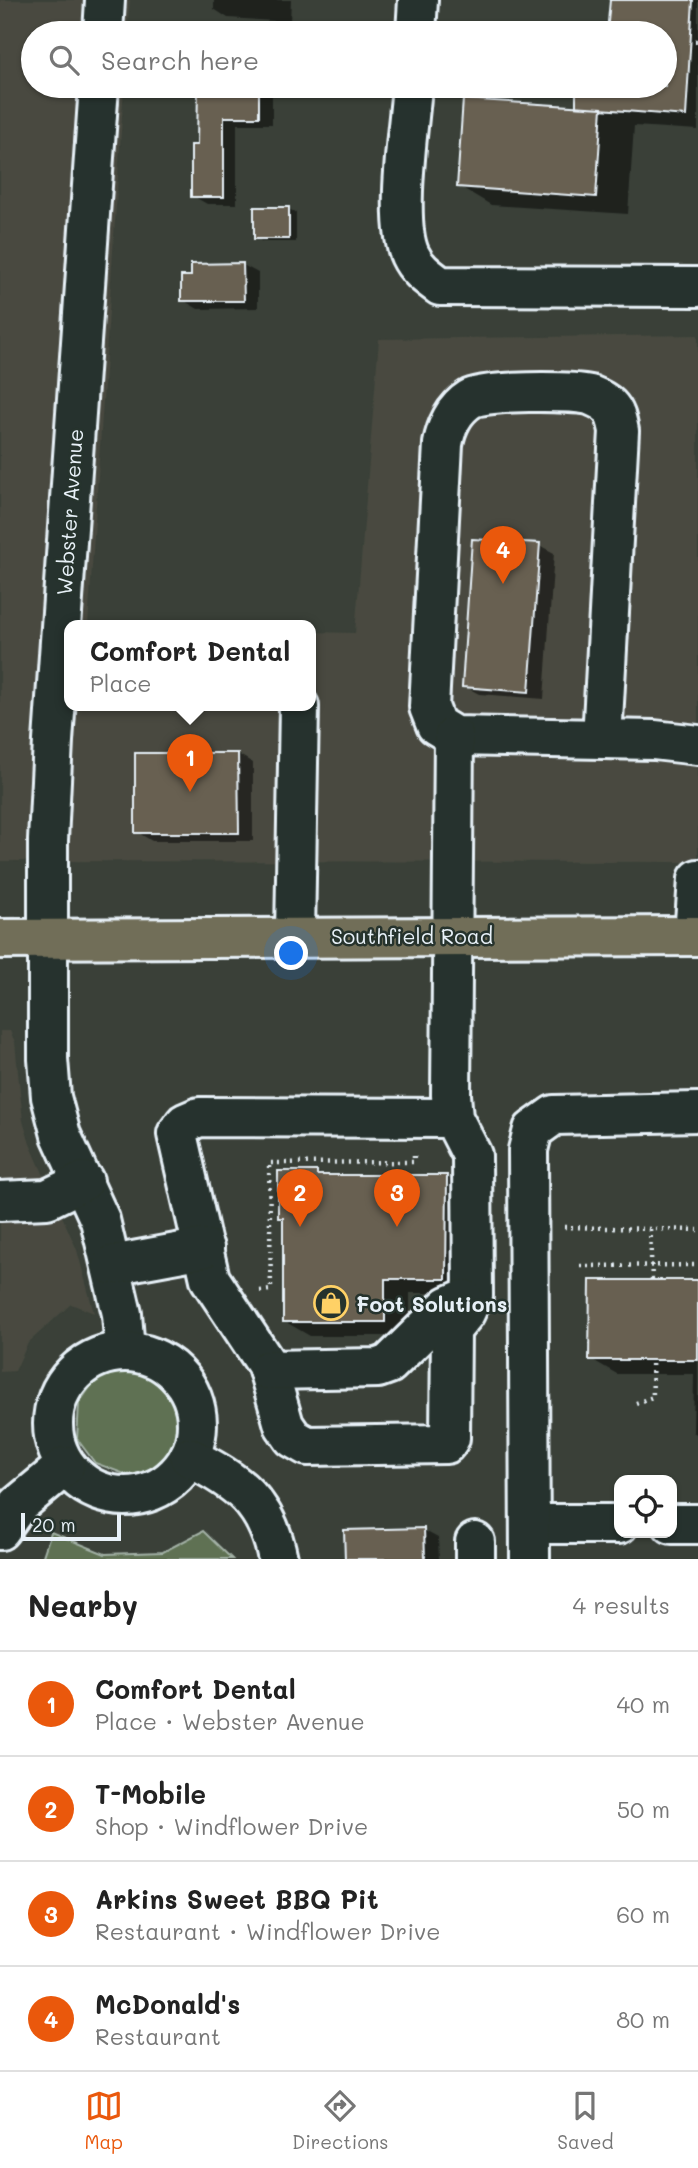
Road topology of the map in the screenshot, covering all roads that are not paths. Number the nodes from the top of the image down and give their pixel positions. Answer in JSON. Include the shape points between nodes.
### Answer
{"nodes":[{"id":1,"x":105,"y":0,"type":"edge"},
{"id":2,"x":418,"y":0,"type":"edge"},
{"id":3,"x":104,"y":21,"type":"edge"},
{"id":4,"x":417,"y":21,"type":"edge"},
{"id":5,"x":98,"y":98,"type":"edge"},
{"id":6,"x":411,"y":98,"type":"edge"},
{"id":7,"x":698,"y":287,"type":"edge"},
{"id":8,"x":67,"y":620,"type":"edge"},
{"id":9,"x":64,"y":669,"type":"edge"},
{"id":10,"x":299,"y":711,"type":"edge"},
{"id":11,"x":454,"y":736,"type":"junction"},
{"id":12,"x":602,"y":739,"type":"junction"},
{"id":13,"x":698,"y":745,"type":"edge"},
{"id":14,"x":698,"y":879,"type":"edge"},
{"id":15,"x":295,"y":935,"type":"junction"},
{"id":16,"x":454,"y":935,"type":"junction"},
{"id":17,"x":696,"y":936,"type":"edge"},
{"id":18,"x":0,"y":939,"type":"edge"},
{"id":19,"x":49,"y":939,"type":"junction"},
{"id":20,"x":698,"y":1112,"type":"edge"},
{"id":21,"x":453,"y":1118,"type":"junction"},
{"id":22,"x":84,"y":1181,"type":"junction"},
{"id":23,"x":0,"y":1200,"type":"edge"},
{"id":24,"x":204,"y":1248,"type":"junction"},
{"id":25,"x":111,"y":1265,"type":"junction"},
{"id":26,"x":473,"y":1296,"type":"junction"},
{"id":27,"x":125,"y":1352,"type":"junction"},
{"id":28,"x":268,"y":1370,"type":"junction"},
{"id":29,"x":188,"y":1457,"type":"junction"},
{"id":30,"x":65,"y":1466,"type":"junction"},
{"id":31,"x":677,"y":1524,"type":"edge"},
{"id":32,"x":698,"y":1524,"type":"edge"},
{"id":33,"x":614,"y":1525,"type":"edge"},
{"id":34,"x":0,"y":1530,"type":"edge"},
{"id":35,"x":530,"y":1542,"type":"edge"},
{"id":36,"x":278,"y":1559,"type":"edge"}],
"edges":[{"from":1,"to":3,"type":"street"},
{"from":2,"to":4,"type":"street"},
{"from":5,"to":8,"type":"street","name":"Webster Avenue"},
{"from":6,"to":7,"type":"street","via":[[402,228],[420,272],[440,286]]},
{"from":9,"to":19,"type":"street","name":"Webster Avenue","via":[[48,840]]},
{"from":10,"to":15,"type":"street"},
{"from":11,"to":12,"type":"street"},
{"from":11,"to":12,"type":"street","via":[[436,725],[429,707],[443,444],[446,427],[455,414],[470,399],[489,392],[590,395],[615,415],[620,431]]},
{"from":11,"to":16,"type":"street"},
{"from":12,"to":13,"type":"street"},
{"from":14,"to":17,"type":"street"},
{"from":15,"to":16,"type":"main road","name":"Southfield Road"},
{"from":15,"to":19,"type":"main road","name":"Southfield Road"},
{"from":16,"to":17,"type":"main road","name":"Southfield Road"},
{"from":16,"to":21,"type":"street"},
{"from":18,"to":19,"type":"main road","name":"Southfield Road"},
{"from":19,"to":22,"type":"street","name":"Webster Avenue","via":[[51,1097],[61,1135]]},
{"from":20,"to":35,"type":"street","via":[[554,1115],[533,1130],[528,1150]]},
{"from":21,"to":24,"type":"street","via":[[199,1117],[184,1124],[177,1133]]},
{"from":21,"to":26,"type":"street","via":[[472,1154]]},
{"from":22,"to":23,"type":"street","via":[[47,1199]]},
{"from":22,"to":25,"type":"street","name":"Webster Avenue"},
{"from":24,"to":25,"type":"street"},
{"from":24,"to":28,"type":"street","via":[[210,1279]]},
{"from":25,"to":27,"type":"street","name":"Webster Avenue"},
{"from":26,"to":28,"type":"street","via":[[448,1306],[389,1364],[378,1368]]},
{"from":26,"to":28,"type":"street","via":[[451,1330],[450,1438],[446,1444],[307,1446],[293,1438],[285,1425]]},
{"from":27,"to":29,"type":"street","via":[[160,1361],[191,1395],[197,1418]]},
{"from":27,"to":30,"type":"street","via":[[91,1360],[71,1375],[58,1395],[52,1419],[55,1443]]},
{"from":29,"to":30,"type":"street","via":[[169,1480],[149,1492],[126,1496],[103,1493]]},
{"from":29,"to":36,"type":"street","via":[[242,1488],[263,1513]]},
{"from":30,"to":34,"type":"street","via":[[18,1505]]},
{"from":31,"to":32,"type":"street"},
{"from":33,"to":35,"type":"street"}]}
